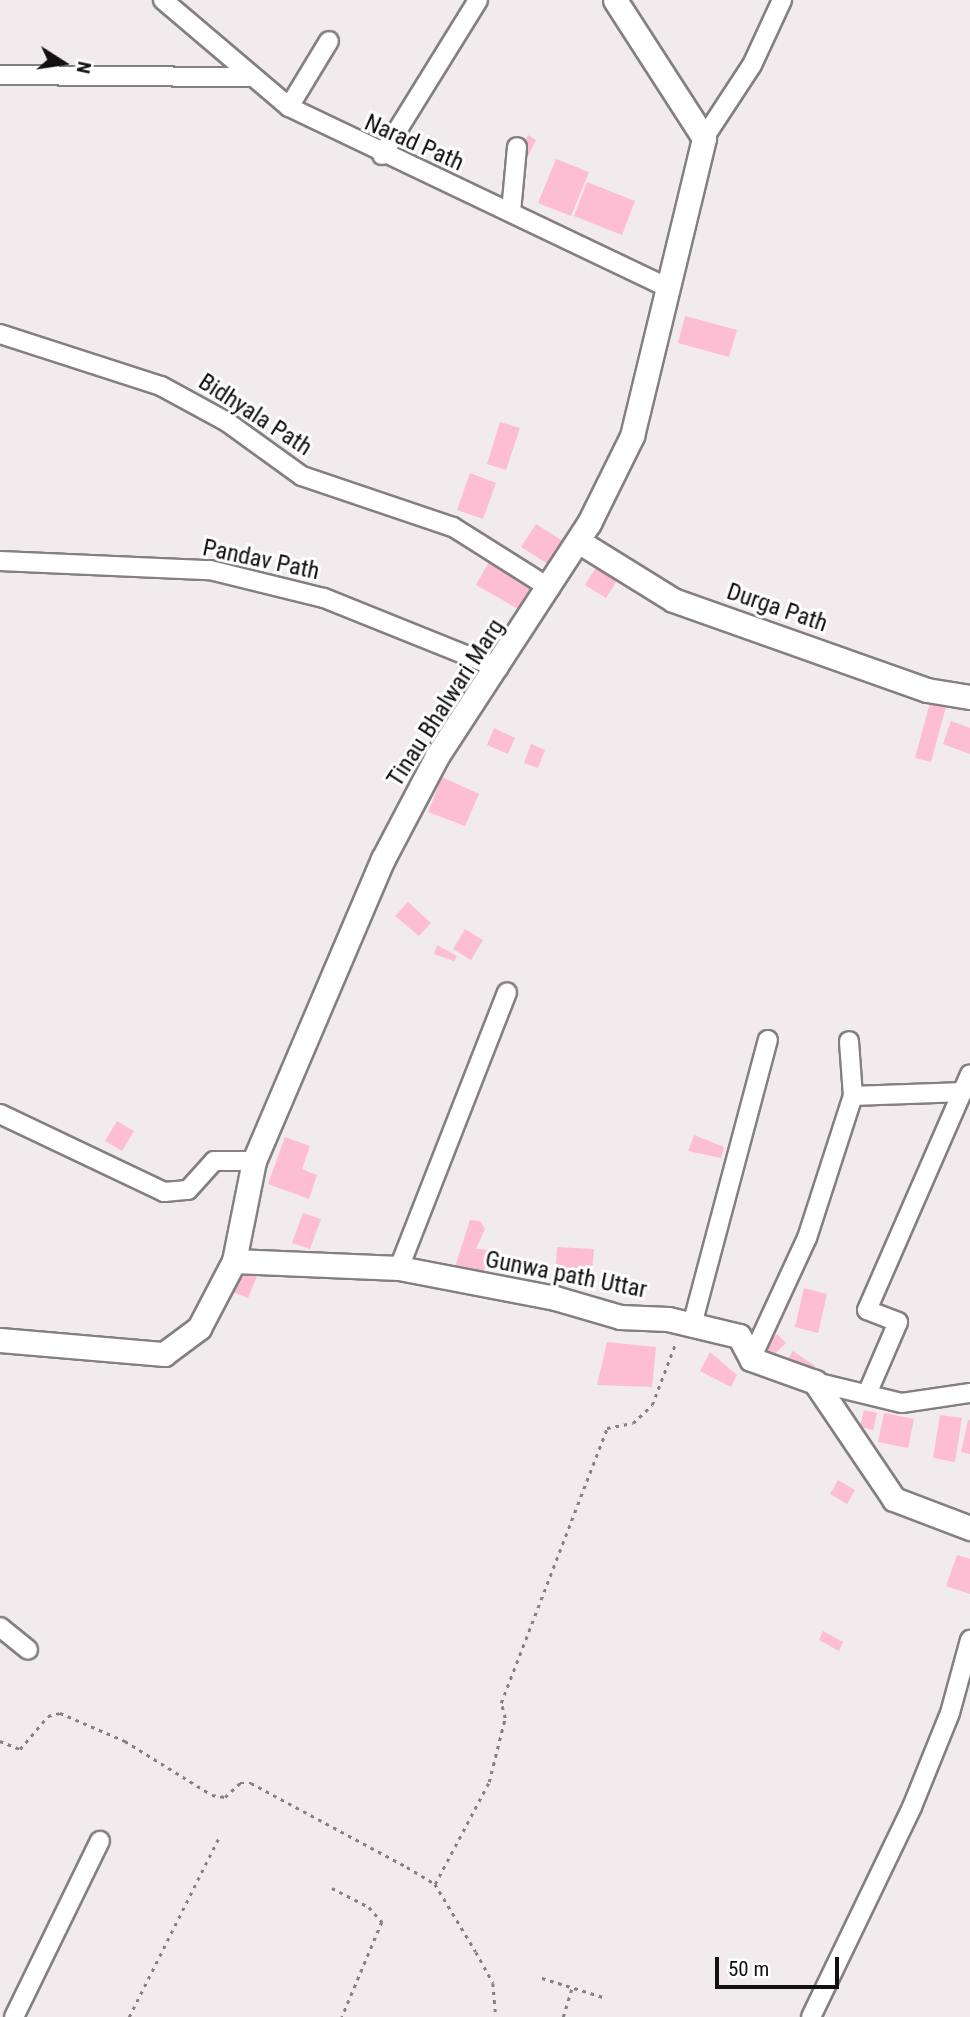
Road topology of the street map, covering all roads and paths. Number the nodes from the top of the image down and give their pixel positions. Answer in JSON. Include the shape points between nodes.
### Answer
{"nodes":[{"id":1,"x":163,"y":0,"type":"edge"},
{"id":2,"x":478,"y":0,"type":"edge"},
{"id":3,"x":615,"y":0,"type":"edge"},
{"id":4,"x":782,"y":0,"type":"edge"},
{"id":5,"x":329,"y":41,"type":"dead end"},
{"id":6,"x":0,"y":75,"type":"edge"},
{"id":7,"x":248,"y":77,"type":"junction"},
{"id":8,"x":289,"y":107,"type":"junction"},
{"id":9,"x":704,"y":138,"type":"junction"},
{"id":10,"x":517,"y":147,"type":"dead end"},
{"id":11,"x":382,"y":155,"type":"junction"},
{"id":12,"x":511,"y":212,"type":"junction"},
{"id":13,"x":670,"y":289,"type":"junction"},
{"id":14,"x":0,"y":334,"type":"edge"},
{"id":15,"x":578,"y":541,"type":"junction"},
{"id":16,"x":0,"y":561,"type":"edge"},
{"id":17,"x":551,"y":588,"type":"junction"},
{"id":18,"x":498,"y":668,"type":"junction"},
{"id":19,"x":970,"y":697,"type":"edge"},
{"id":20,"x":507,"y":992,"type":"dead end"},
{"id":21,"x":768,"y":1040,"type":"dead end"},
{"id":22,"x":849,"y":1041,"type":"dead end"},
{"id":23,"x":970,"y":1074,"type":"edge"},
{"id":24,"x":963,"y":1092,"type":"junction"},
{"id":25,"x":853,"y":1096,"type":"junction"},
{"id":26,"x":0,"y":1114,"type":"edge"},
{"id":27,"x":254,"y":1160,"type":"junction"},
{"id":28,"x":234,"y":1261,"type":"junction"},
{"id":29,"x":399,"y":1268,"type":"junction"},
{"id":30,"x":687,"y":1324,"type":"junction"},
{"id":31,"x":0,"y":1340,"type":"edge"},
{"id":32,"x":751,"y":1359,"type":"junction"},
{"id":33,"x":815,"y":1382,"type":"junction"},
{"id":34,"x":970,"y":1393,"type":"edge"},
{"id":35,"x":867,"y":1394,"type":"junction"},
{"id":36,"x":970,"y":1528,"type":"edge"},
{"id":37,"x":0,"y":1627,"type":"edge"},
{"id":38,"x":970,"y":1640,"type":"edge"},
{"id":39,"x":29,"y":1650,"type":"dead end"},
{"id":40,"x":0,"y":1741,"type":"edge"},
{"id":41,"x":218,"y":1839,"type":"dead end"},
{"id":42,"x":100,"y":1841,"type":"dead end"},
{"id":43,"x":435,"y":1884,"type":"junction"},
{"id":44,"x":332,"y":1888,"type":"dead end"},
{"id":45,"x":542,"y":1978,"type":"dead end"},
{"id":46,"x":572,"y":1987,"type":"junction"},
{"id":47,"x":603,"y":1997,"type":"dead end"},
{"id":48,"x":14,"y":2017,"type":"edge"},
{"id":49,"x":129,"y":2017,"type":"edge"},
{"id":50,"x":342,"y":2017,"type":"edge"},
{"id":51,"x":496,"y":2017,"type":"edge"},
{"id":52,"x":563,"y":2017,"type":"edge"},
{"id":53,"x":811,"y":2017,"type":"edge"}],
"edges":[{"from":1,"to":7,"type":"street","name":"Narad Path"},
{"from":2,"to":11,"type":"street"},
{"from":3,"to":9,"type":"street"},
{"from":4,"to":9,"type":"street","via":[[752,65]]},
{"from":5,"to":8,"type":"street"},
{"from":6,"to":7,"type":"street"},
{"from":7,"to":8,"type":"street","name":"Narad Path"},
{"from":8,"to":11,"type":"street","name":"Narad Path"},
{"from":9,"to":13,"type":"street","name":"Tinau Bhalwari Marg"},
{"from":10,"to":12,"type":"street"},
{"from":11,"to":12,"type":"street","name":"Narad Path"},
{"from":12,"to":13,"type":"street","name":"Narad Path"},
{"from":13,"to":15,"type":"street","name":"Tinau Bhalwari Marg","via":[[632,436]]},
{"from":14,"to":17,"type":"street","name":"Bidhyala Path","via":[[161,386],[227,422],[302,476],[453,527]]},
{"from":15,"to":17,"type":"street","name":"Tinau Bhalwari Marg"},
{"from":15,"to":19,"type":"street","name":"Durga Path","via":[[673,600],[927,690]]},
{"from":16,"to":18,"type":"street","name":"Pandav Path","via":[[210,570],[324,598]]},
{"from":17,"to":18,"type":"street","name":"Tinau Bhalwari Marg"},
{"from":18,"to":27,"type":"street","name":"Tinau Bhalwari Marg","via":[[437,755],[383,859]]},
{"from":20,"to":29,"type":"street"},
{"from":21,"to":30,"type":"street"},
{"from":22,"to":25,"type":"street"},
{"from":23,"to":24,"type":"street"},
{"from":24,"to":25,"type":"street"},
{"from":24,"to":35,"type":"street","via":[[867,1310],[898,1322]]},
{"from":25,"to":32,"type":"street","via":[[807,1238]]},
{"from":26,"to":27,"type":"street","via":[[164,1192],[188,1190],[214,1161]]},
{"from":27,"to":28,"type":"street","name":"Tinau Bhalwari Marg"},
{"from":28,"to":29,"type":"street","name":"Gunwa path Uttar"},
{"from":28,"to":31,"type":"street","name":"Tinau Bhalwari Marg","via":[[199,1328],[164,1354]]},
{"from":29,"to":30,"type":"street","name":"Gunwa path Uttar","via":[[555,1298],[620,1317]]},
{"from":30,"to":32,"type":"street","name":"Gunwa path Uttar","via":[[739,1336]]},
{"from":30,"to":43,"type":"path","via":[[652,1405],[633,1423],[607,1428],[501,1703],[505,1718],[489,1782]]},
{"from":32,"to":33,"type":"street"},
{"from":33,"to":35,"type":"street"},
{"from":33,"to":36,"type":"street","via":[[894,1499]]},
{"from":34,"to":35,"type":"street","via":[[902,1403]]},
{"from":37,"to":39,"type":"street"},
{"from":38,"to":53,"type":"street","via":[[950,1713],[912,1807]]},
{"from":40,"to":43,"type":"path","via":[[20,1749],[48,1716],[60,1713],[125,1741],[217,1798],[240,1783],[251,1783]]},
{"from":41,"to":49,"type":"path"},
{"from":42,"to":48,"type":"street"},
{"from":43,"to":51,"type":"path","via":[[493,1983]]},
{"from":44,"to":50,"type":"path","via":[[369,1907],[382,1922]]},
{"from":45,"to":46,"type":"path"},
{"from":46,"to":47,"type":"path"},
{"from":46,"to":52,"type":"path"}]}
